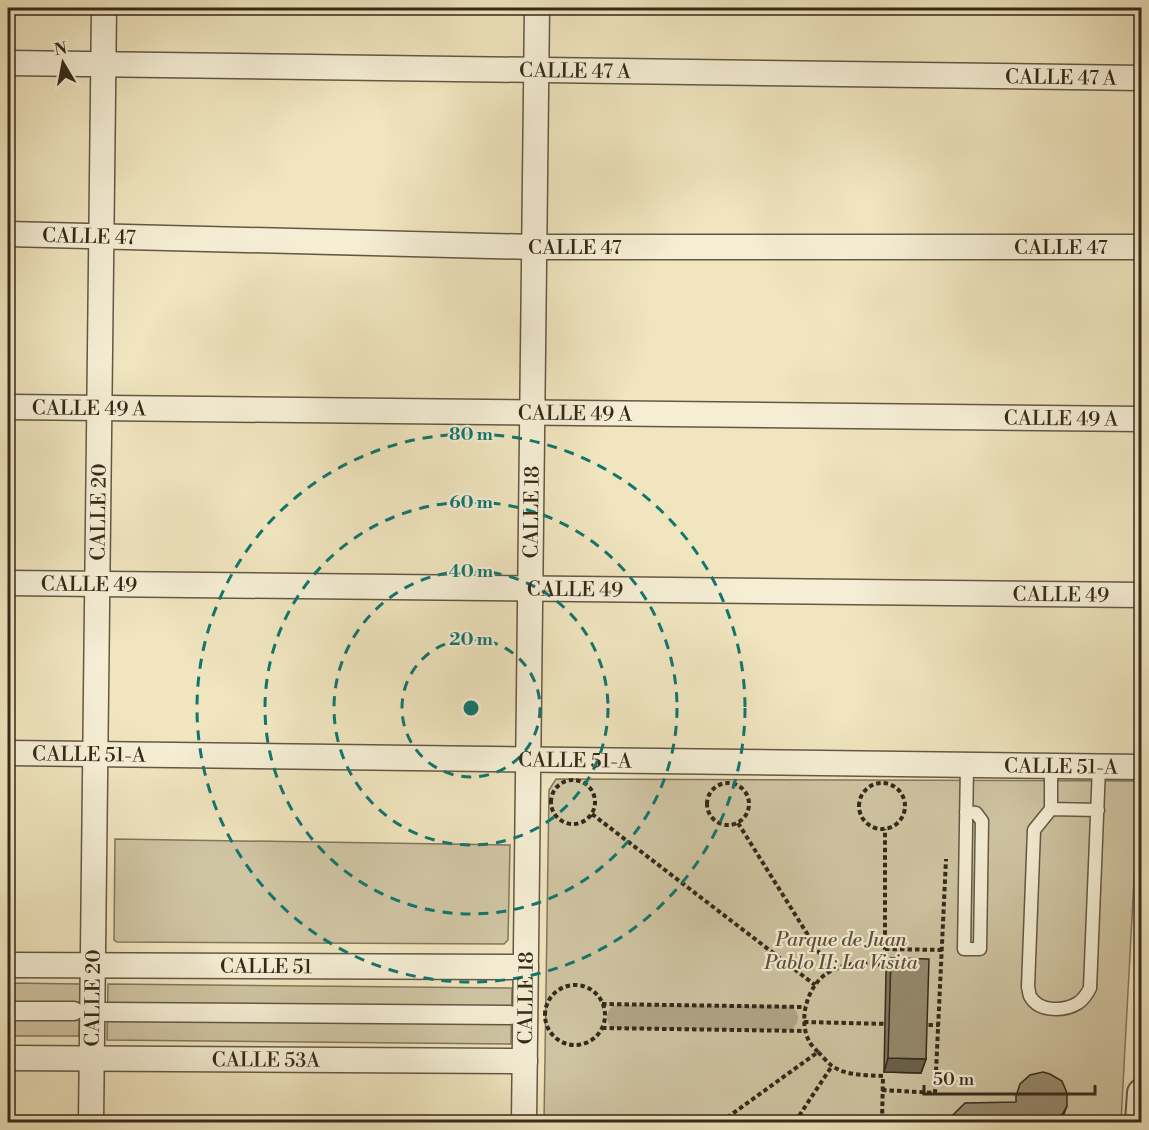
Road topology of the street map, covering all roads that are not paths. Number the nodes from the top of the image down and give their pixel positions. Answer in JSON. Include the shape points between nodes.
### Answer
{"nodes":[{"id":1,"x":104,"y":8,"type":"edge"},
{"id":2,"x":537,"y":8,"type":"edge"},
{"id":3,"x":8,"y":63,"type":"edge"},
{"id":4,"x":103,"y":64,"type":"junction"},
{"id":5,"x":536,"y":70,"type":"junction"},
{"id":6,"x":1142,"y":78,"type":"edge"},
{"id":7,"x":8,"y":234,"type":"edge"},
{"id":8,"x":101,"y":236,"type":"junction"},
{"id":9,"x":534,"y":247,"type":"junction"},
{"id":10,"x":1142,"y":247,"type":"edge"},
{"id":11,"x":8,"y":408,"type":"edge"},
{"id":12,"x":99,"y":408,"type":"junction"},
{"id":13,"x":532,"y":413,"type":"junction"},
{"id":14,"x":1142,"y":419,"type":"edge"},
{"id":15,"x":8,"y":583,"type":"edge"},
{"id":16,"x":97,"y":584,"type":"junction"},
{"id":17,"x":530,"y":589,"type":"junction"},
{"id":18,"x":1142,"y":594,"type":"edge"},
{"id":19,"x":8,"y":753,"type":"edge"},
{"id":20,"x":95,"y":754,"type":"junction"},
{"id":21,"x":528,"y":759,"type":"junction"},
{"id":22,"x":967,"y":765,"type":"junction"},
{"id":23,"x":1052,"y":766,"type":"junction"},
{"id":24,"x":1100,"y":766,"type":"junction"},
{"id":25,"x":1142,"y":767,"type":"edge"},
{"id":26,"x":1051,"y":809,"type":"junction"},
{"id":27,"x":1098,"y":810,"type":"junction"},
{"id":28,"x":966,"y":812,"type":"junction"},
{"id":29,"x":8,"y":965,"type":"edge"},
{"id":30,"x":92,"y":966,"type":"junction"},
{"id":31,"x":526,"y":967,"type":"junction"},
{"id":32,"x":8,"y":1011,"type":"edge"},
{"id":33,"x":74,"y":1011,"type":"dead end"},
{"id":34,"x":105,"y":1012,"type":"dead end"},
{"id":35,"x":510,"y":1015,"type":"dead end"},
{"id":36,"x":8,"y":1058,"type":"edge"},
{"id":37,"x":91,"y":1058,"type":"junction"},
{"id":38,"x":525,"y":1061,"type":"junction"},
{"id":39,"x":1142,"y":1093,"type":"edge"},
{"id":40,"x":91,"y":1122,"type":"edge"},
{"id":41,"x":524,"y":1122,"type":"edge"},
{"id":42,"x":1140,"y":1122,"type":"edge"}],
"edges":[{"from":1,"to":4,"type":"street","name":"CALLE 20"},
{"from":2,"to":5,"type":"street","name":"CALLE 18"},
{"from":3,"to":4,"type":"street","name":"CALLE 47 A"},
{"from":4,"to":5,"type":"street","name":"CALLE 47 A"},
{"from":4,"to":8,"type":"street","name":"CALLE 20"},
{"from":5,"to":6,"type":"street","name":"CALLE 47 A"},
{"from":5,"to":9,"type":"street","name":"CALLE 18"},
{"from":7,"to":8,"type":"street","name":"CALLE 47"},
{"from":8,"to":9,"type":"street","name":"CALLE 47"},
{"from":8,"to":12,"type":"street","name":"CALLE 20"},
{"from":9,"to":10,"type":"street","name":"CALLE 47"},
{"from":9,"to":13,"type":"street","name":"CALLE 18"},
{"from":11,"to":12,"type":"street","name":"CALLE 49 A"},
{"from":12,"to":13,"type":"street","name":"CALLE 49 A"},
{"from":12,"to":16,"type":"street","name":"CALLE 20"},
{"from":13,"to":14,"type":"street","name":"CALLE 49 A"},
{"from":13,"to":17,"type":"street","name":"CALLE 18"},
{"from":15,"to":16,"type":"street","name":"CALLE 49"},
{"from":16,"to":17,"type":"street","name":"CALLE 49"},
{"from":16,"to":20,"type":"street","name":"CALLE 20"},
{"from":17,"to":18,"type":"street","name":"CALLE 49"},
{"from":17,"to":21,"type":"street","name":"CALLE 18"},
{"from":19,"to":20,"type":"street","name":"CALLE 51-A"},
{"from":20,"to":21,"type":"street","name":"CALLE 51-A"},
{"from":20,"to":30,"type":"street","name":"CALLE 20"},
{"from":21,"to":22,"type":"street","name":"CALLE 51-A"},
{"from":21,"to":31,"type":"street","name":"CALLE 18"},
{"from":22,"to":23,"type":"street","name":"CALLE 51-A"},
{"from":22,"to":28,"type":"lane"},
{"from":23,"to":24,"type":"street","name":"CALLE 51-A"},
{"from":23,"to":26,"type":"lane"},
{"from":24,"to":25,"type":"street","name":"CALLE 51-A"},
{"from":24,"to":27,"type":"lane"},
{"from":26,"to":27,"type":"lane"},
{"from":26,"to":27,"type":"lane","via":[[1034,831],[1028,987],[1037,1004],[1056,1009],[1077,1004],[1090,988]]},
{"from":28,"to":28,"type":"lane","via":[[964,949],[980,950],[982,821],[976,813]]},
{"from":29,"to":30,"type":"street","name":"CALLE 51"},
{"from":30,"to":31,"type":"street","name":"CALLE 51"},
{"from":30,"to":37,"type":"street","name":"CALLE 20"},
{"from":31,"to":38,"type":"street","name":"CALLE 18"},
{"from":32,"to":33,"type":"street"},
{"from":34,"to":35,"type":"street"},
{"from":36,"to":37,"type":"street","name":"CALLE 53A"},
{"from":37,"to":38,"type":"street","name":"CALLE 53A"},
{"from":37,"to":40,"type":"street","name":"CALLE 20"},
{"from":38,"to":41,"type":"street","name":"CALLE 18"},
{"from":39,"to":42,"type":"street"}]}
